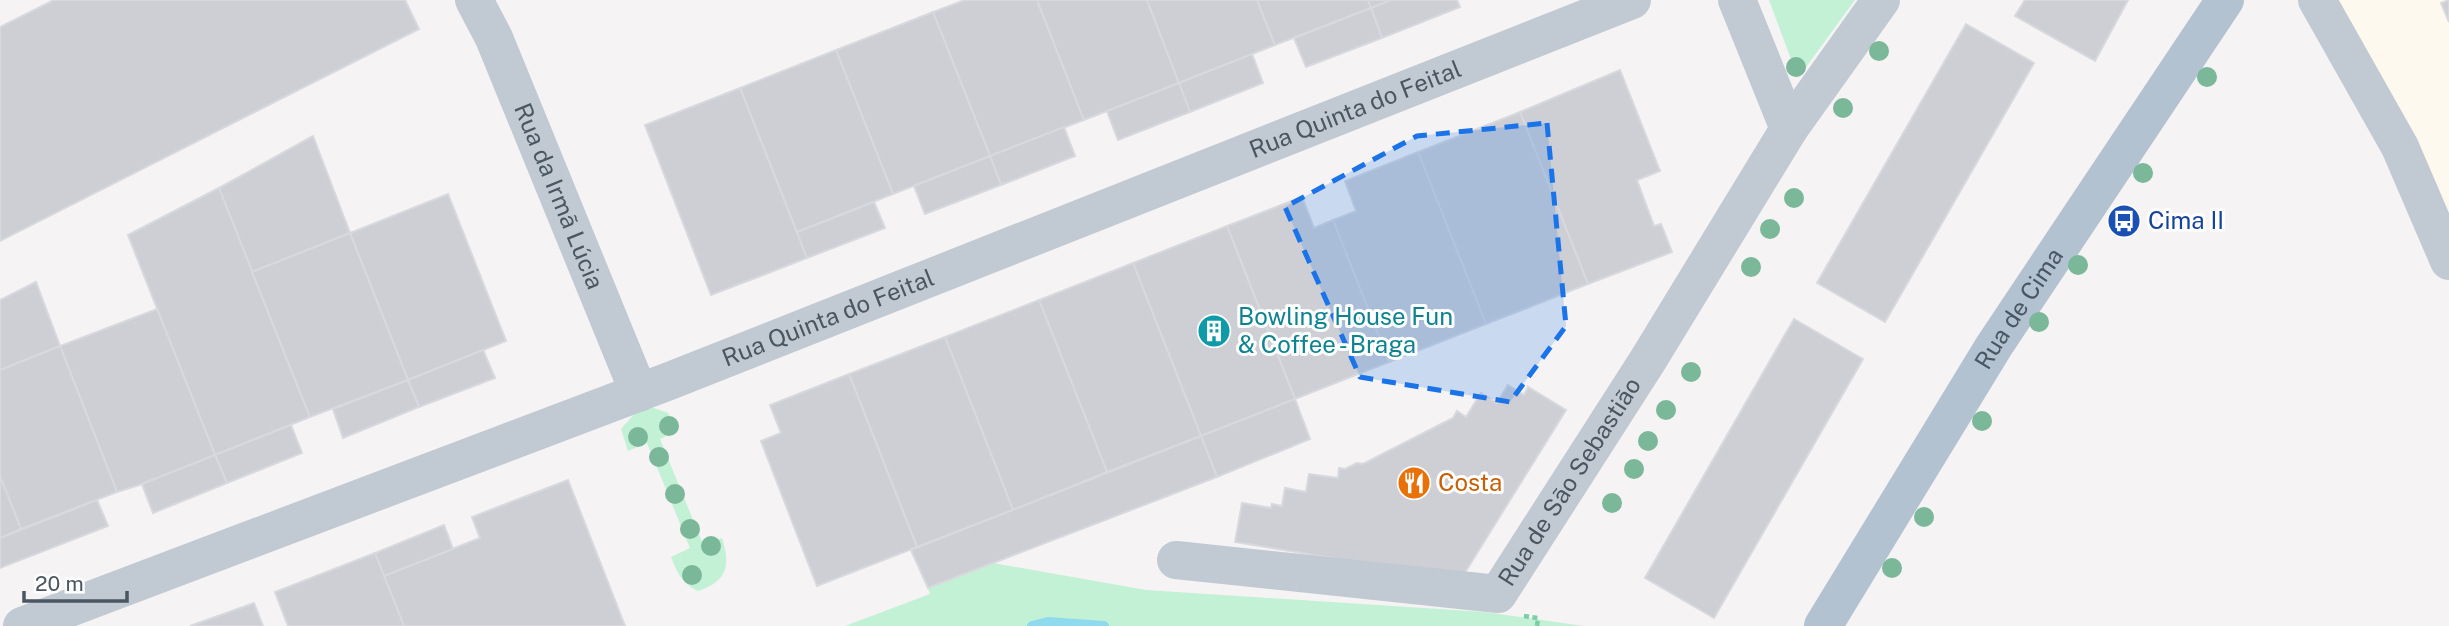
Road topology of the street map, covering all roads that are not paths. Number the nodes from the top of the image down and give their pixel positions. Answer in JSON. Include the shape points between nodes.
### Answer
{"nodes":[{"id":1,"x":474,"y":0,"type":"edge"},
{"id":2,"x":1632,"y":0,"type":"edge"},
{"id":3,"x":1737,"y":0,"type":"edge"},
{"id":4,"x":1881,"y":0,"type":"edge"},
{"id":5,"x":2225,"y":0,"type":"edge"},
{"id":6,"x":2312,"y":2,"type":"edge"},
{"id":7,"x":1789,"y":129,"type":"junction"},
{"id":8,"x":2449,"y":261,"type":"edge"},
{"id":9,"x":639,"y":393,"type":"junction"},
{"id":10,"x":1176,"y":560,"type":"dead end"},
{"id":11,"x":22,"y":626,"type":"edge"},
{"id":12,"x":1823,"y":626,"type":"edge"}],
"edges":[{"from":1,"to":9,"type":"street","name":"Rua da Irmã Lúcia","via":[[494,38]]},
{"from":2,"to":9,"type":"street","name":"Rua Quinta do Feital"},
{"from":3,"to":7,"type":"street"},
{"from":4,"to":7,"type":"street","name":"Rua de São Sebastião"},
{"from":5,"to":12,"type":"main road","name":"Rua de Cima","via":[[1994,346]]},
{"from":6,"to":8,"type":"street","via":[[2400,147]]},
{"from":7,"to":10,"type":"street","name":"Rua de São Sebastião","via":[[1498,594]]},
{"from":9,"to":11,"type":"street","name":"Rua Quinta do Feital"}]}
